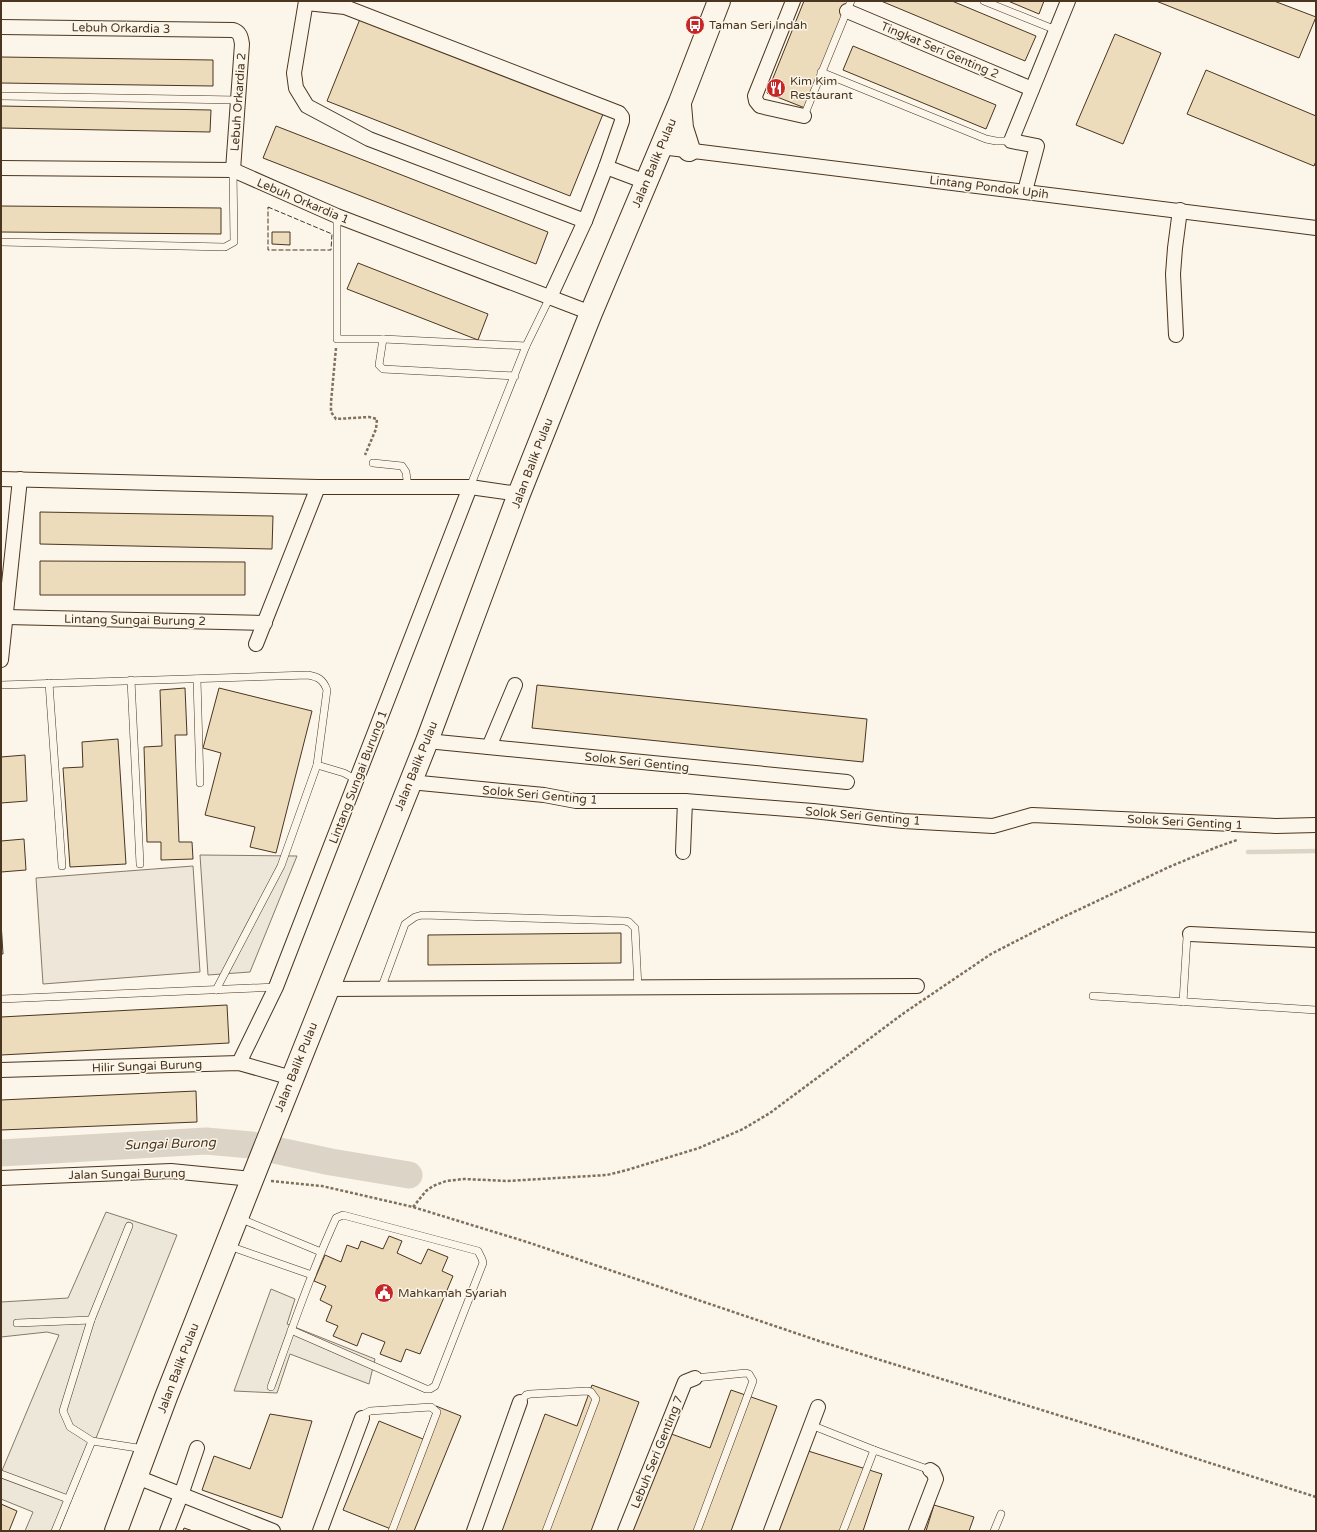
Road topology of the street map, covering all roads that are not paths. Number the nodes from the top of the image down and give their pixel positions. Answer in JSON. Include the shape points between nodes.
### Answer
{"nodes":[{"id":1,"x":793,"y":1,"type":"edge"},
{"id":2,"x":984,"y":1,"type":"edge"},
{"id":3,"x":1068,"y":1,"type":"edge"},
{"id":4,"x":306,"y":2,"type":"edge"},
{"id":5,"x":716,"y":3,"type":"edge"},
{"id":6,"x":849,"y":6,"type":"edge"},
{"id":7,"x":1,"y":27,"type":"edge"},
{"id":8,"x":1056,"y":30,"type":"junction"},
{"id":9,"x":240,"y":34,"type":"joint"},
{"id":10,"x":822,"y":72,"type":"junction"},
{"id":11,"x":1032,"y":89,"type":"junction"},
{"id":12,"x":1,"y":96,"type":"edge"},
{"id":13,"x":238,"y":100,"type":"junction"},
{"id":14,"x":680,"y":102,"type":"junction"},
{"id":15,"x":804,"y":116,"type":"joint"},
{"id":16,"x":1011,"y":141,"type":"junction"},
{"id":17,"x":661,"y":147,"type":"junction"},
{"id":18,"x":689,"y":150,"type":"junction"},
{"id":19,"x":1,"y":168,"type":"edge"},
{"id":20,"x":606,"y":168,"type":"junction"},
{"id":21,"x":233,"y":170,"type":"junction"},
{"id":22,"x":646,"y":182,"type":"junction"},
{"id":23,"x":1025,"y":191,"type":"junction"},
{"id":24,"x":1180,"y":210,"type":"junction"},
{"id":25,"x":337,"y":216,"type":"junction"},
{"id":26,"x":585,"y":221,"type":"junction"},
{"id":27,"x":1316,"y":228,"type":"edge"},
{"id":28,"x":1,"y":242,"type":"edge"},
{"id":29,"x":550,"y":297,"type":"junction"},
{"id":30,"x":591,"y":312,"type":"junction"},
{"id":31,"x":1176,"y":335,"type":"dead end"},
{"id":32,"x":383,"y":340,"type":"junction"},
{"id":33,"x":526,"y":346,"type":"junction"},
{"id":34,"x":515,"y":376,"type":"junction"},
{"id":35,"x":373,"y":463,"type":"road end"},
{"id":36,"x":1,"y":479,"type":"edge"},
{"id":37,"x":20,"y":479,"type":"junction"},
{"id":38,"x":318,"y":487,"type":"junction"},
{"id":39,"x":470,"y":487,"type":"junction"},
{"id":40,"x":408,"y":488,"type":"junction"},
{"id":41,"x":519,"y":494,"type":"junction"},
{"id":42,"x":6,"y":617,"type":"junction"},
{"id":43,"x":265,"y":623,"type":"junction"},
{"id":44,"x":256,"y":644,"type":"dead end"},
{"id":45,"x":1,"y":660,"type":"edge"},
{"id":46,"x":197,"y":679,"type":"junction"},
{"id":47,"x":131,"y":680,"type":"junction"},
{"id":48,"x":49,"y":683,"type":"junction"},
{"id":49,"x":1,"y":685,"type":"edge"},
{"id":50,"x":515,"y":685,"type":"dead end"},
{"id":51,"x":426,"y":741,"type":"junction"},
{"id":52,"x":489,"y":747,"type":"junction"},
{"id":53,"x":317,"y":764,"type":"junction"},
{"id":54,"x":357,"y":780,"type":"junction"},
{"id":55,"x":410,"y":782,"type":"junction"},
{"id":56,"x":847,"y":782,"type":"dead end"},
{"id":57,"x":200,"y":783,"type":"dead end"},
{"id":58,"x":685,"y":801,"type":"junction"},
{"id":59,"x":1316,"y":825,"type":"edge"},
{"id":60,"x":683,"y":852,"type":"dead end"},
{"id":61,"x":140,"y":864,"type":"dead end"},
{"id":62,"x":62,"y":866,"type":"dead end"},
{"id":63,"x":1190,"y":934,"type":"joint"},
{"id":64,"x":1316,"y":940,"type":"edge"},
{"id":65,"x":917,"y":986,"type":"dead end"},
{"id":66,"x":276,"y":987,"type":"junction"},
{"id":67,"x":638,"y":988,"type":"junction"},
{"id":68,"x":327,"y":989,"type":"junction"},
{"id":69,"x":381,"y":989,"type":"junction"},
{"id":70,"x":216,"y":990,"type":"junction"},
{"id":71,"x":1093,"y":996,"type":"dead end"},
{"id":72,"x":1,"y":999,"type":"edge"},
{"id":73,"x":1183,"y":1002,"type":"junction"},
{"id":74,"x":1316,"y":1010,"type":"edge"},
{"id":75,"x":239,"y":1063,"type":"junction"},
{"id":76,"x":1,"y":1070,"type":"edge"},
{"id":77,"x":292,"y":1078,"type":"junction"},
{"id":78,"x":1,"y":1178,"type":"edge"},
{"id":79,"x":252,"y":1179,"type":"junction"},
{"id":80,"x":237,"y":1217,"type":"junction"},
{"id":81,"x":129,"y":1226,"type":"dead end"},
{"id":82,"x":226,"y":1246,"type":"junction"},
{"id":83,"x":321,"y":1252,"type":"junction"},
{"id":84,"x":312,"y":1275,"type":"junction"},
{"id":85,"x":91,"y":1320,"type":"junction"},
{"id":86,"x":17,"y":1323,"type":"dead end"},
{"id":87,"x":291,"y":1330,"type":"junction"},
{"id":88,"x":695,"y":1378,"type":"joint"},
{"id":89,"x":271,"y":1388,"type":"dead end"},
{"id":90,"x":520,"y":1402,"type":"joint"},
{"id":91,"x":818,"y":1407,"type":"dead end"},
{"id":92,"x":362,"y":1418,"type":"joint"},
{"id":93,"x":811,"y":1424,"type":"junction"},
{"id":94,"x":92,"y":1441,"type":"junction"},
{"id":95,"x":197,"y":1448,"type":"dead end"},
{"id":96,"x":147,"y":1449,"type":"junction"},
{"id":97,"x":874,"y":1450,"type":"junction"},
{"id":98,"x":930,"y":1470,"type":"joint"},
{"id":99,"x":1,"y":1474,"type":"edge"},
{"id":100,"x":137,"y":1477,"type":"junction"},
{"id":101,"x":181,"y":1495,"type":"junction"},
{"id":102,"x":68,"y":1499,"type":"junction"},
{"id":103,"x":1001,"y":1514,"type":"dead end"},
{"id":104,"x":55,"y":1531,"type":"edge"},
{"id":105,"x":116,"y":1531,"type":"edge"},
{"id":106,"x":167,"y":1531,"type":"edge"},
{"id":107,"x":273,"y":1531,"type":"edge"},
{"id":108,"x":320,"y":1531,"type":"edge"},
{"id":109,"x":392,"y":1531,"type":"edge"},
{"id":110,"x":474,"y":1531,"type":"edge"},
{"id":111,"x":546,"y":1531,"type":"edge"},
{"id":112,"x":625,"y":1531,"type":"edge"},
{"id":113,"x":697,"y":1531,"type":"edge"},
{"id":114,"x":771,"y":1531,"type":"edge"},
{"id":115,"x":843,"y":1531,"type":"edge"},
{"id":116,"x":916,"y":1531,"type":"edge"},
{"id":117,"x":994,"y":1531,"type":"edge"}],
"edges":[{"from":1,"to":15,"type":"street","via":[[755,96],[760,106]]},
{"from":2,"to":8,"type":"lane"},
{"from":3,"to":8,"type":"street"},
{"from":4,"to":20,"type":"street","via":[[345,7],[619,114],[622,121]]},
{"from":4,"to":26,"type":"street","via":[[294,73],[296,88],[314,112],[369,139]]},
{"from":5,"to":14,"type":"main road","name":"Jalan Balik Pulau"},
{"from":6,"to":10,"type":"lane"},
{"from":6,"to":11,"type":"street","name":"Tingkat Seri Genting 2"},
{"from":7,"to":9,"type":"street","name":"Lebuh Orkardia 3","via":[[233,30]]},
{"from":8,"to":11,"type":"street"},
{"from":9,"to":13,"type":"street","name":"Lebuh Orkardia 2","via":[[242,44]]},
{"from":10,"to":15,"type":"lane"},
{"from":10,"to":16,"type":"lane","via":[[986,139]]},
{"from":11,"to":16,"type":"street"},
{"from":12,"to":13,"type":"lane"},
{"from":13,"to":21,"type":"street","name":"Lebuh Orkardia 2"},
{"from":14,"to":17,"type":"main road","name":"Jalan Balik Pulau"},
{"from":14,"to":18,"type":"main road","via":[[682,128]]},
{"from":16,"to":23,"type":"street","via":[[1037,146]]},
{"from":17,"to":18,"type":"street","name":"Lintang Pondok Upih"},
{"from":17,"to":22,"type":"main road","name":"Jalan Balik Pulau"},
{"from":18,"to":23,"type":"street","name":"Lintang Pondok Upih"},
{"from":19,"to":21,"type":"street","name":"Lebuh Orkardia 1"},
{"from":20,"to":22,"type":"street"},
{"from":20,"to":26,"type":"street"},
{"from":21,"to":25,"type":"street","name":"Lebuh Orkardia 1"},
{"from":21,"to":28,"type":"lane","via":[[234,242],[224,246]]},
{"from":22,"to":30,"type":"main road","name":"Jalan Balik Pulau"},
{"from":23,"to":24,"type":"street","name":"Lintang Pondok Upih"},
{"from":24,"to":27,"type":"street","name":"Lintang Pondok Upih"},
{"from":24,"to":31,"type":"street","via":[[1174,274]]},
{"from":25,"to":29,"type":"street","name":"Lebuh Orkardia 1"},
{"from":25,"to":32,"type":"lane","via":[[337,340]]},
{"from":26,"to":29,"type":"street"},
{"from":29,"to":30,"type":"street","name":"Lebuh Orkardia 1"},
{"from":29,"to":33,"type":"lane"},
{"from":30,"to":41,"type":"main road","name":"Jalan Balik Pulau"},
{"from":32,"to":33,"type":"lane"},
{"from":32,"to":34,"type":"lane","via":[[379,365],[382,369]]},
{"from":33,"to":34,"type":"lane"},
{"from":34,"to":39,"type":"lane"},
{"from":35,"to":40,"type":"lane","via":[[402,466],[406,472]]},
{"from":36,"to":37,"type":"street"},
{"from":37,"to":38,"type":"street"},
{"from":37,"to":42,"type":"street"},
{"from":38,"to":40,"type":"street"},
{"from":38,"to":43,"type":"street"},
{"from":39,"to":40,"type":"street"},
{"from":39,"to":41,"type":"street"},
{"from":39,"to":54,"type":"street","name":"Lintang Sungai Burung 1"},
{"from":41,"to":51,"type":"main road","name":"Jalan Balik Pulau"},
{"from":42,"to":43,"type":"street","name":"Lintang Sungai Burung 2"},
{"from":42,"to":45,"type":"street"},
{"from":43,"to":44,"type":"street"},
{"from":46,"to":47,"type":"lane"},
{"from":46,"to":53,"type":"lane","via":[[308,675],[317,677],[324,682],[327,690]]},
{"from":46,"to":57,"type":"lane"},
{"from":47,"to":48,"type":"lane"},
{"from":47,"to":61,"type":"lane"},
{"from":48,"to":49,"type":"lane"},
{"from":48,"to":62,"type":"lane"},
{"from":50,"to":52,"type":"street"},
{"from":51,"to":52,"type":"street","name":"Solok Seri Genting"},
{"from":51,"to":55,"type":"main road","name":"Jalan Balik Pulau"},
{"from":52,"to":56,"type":"street","name":"Solok Seri Genting"},
{"from":53,"to":54,"type":"lane"},
{"from":53,"to":70,"type":"lane","via":[[281,866]]},
{"from":54,"to":66,"type":"street","name":"Lintang Sungai Burung 1"},
{"from":55,"to":58,"type":"street","name":"Solok Seri Genting 1","via":[[576,800]]},
{"from":55,"to":68,"type":"main road","name":"Jalan Balik Pulau"},
{"from":58,"to":59,"type":"street","name":"Solok Seri Genting 1","via":[[903,821],[993,826],[1032,815],[1276,826]]},
{"from":58,"to":60,"type":"street"},
{"from":63,"to":64,"type":"street"},
{"from":63,"to":73,"type":"lane","via":[[1187,938]]},
{"from":65,"to":67,"type":"street"},
{"from":66,"to":70,"type":"lane"},
{"from":66,"to":75,"type":"street","name":"Lintang Sungai Burung 1"},
{"from":67,"to":69,"type":"street"},
{"from":67,"to":69,"type":"lane","via":[[635,928],[629,922],[422,916],[415,917],[405,924]]},
{"from":68,"to":69,"type":"street"},
{"from":68,"to":77,"type":"main road","name":"Jalan Balik Pulau"},
{"from":70,"to":72,"type":"lane"},
{"from":71,"to":73,"type":"lane"},
{"from":73,"to":74,"type":"lane"},
{"from":75,"to":76,"type":"street","name":"Hilir Sungai Burung"},
{"from":75,"to":77,"type":"street","name":"Hilir Sungai Burung"},
{"from":77,"to":79,"type":"main road","name":"Jalan Balik Pulau"},
{"from":78,"to":79,"type":"street","name":"Jalan Sungai Burung","via":[[171,1171]]},
{"from":79,"to":80,"type":"main road","name":"Jalan Balik Pulau"},
{"from":80,"to":82,"type":"main road","name":"Jalan Balik Pulau"},
{"from":80,"to":83,"type":"lane"},
{"from":81,"to":85,"type":"lane"},
{"from":82,"to":84,"type":"lane"},
{"from":82,"to":96,"type":"main road","name":"Jalan Balik Pulau"},
{"from":83,"to":84,"type":"lane"},
{"from":83,"to":87,"type":"lane","via":[[336,1218],[343,1215],[478,1251],[483,1263],[435,1386],[430,1389]]},
{"from":84,"to":87,"type":"lane"},
{"from":85,"to":86,"type":"lane"},
{"from":85,"to":94,"type":"lane","via":[[62,1411],[70,1427]]},
{"from":87,"to":89,"type":"lane"},
{"from":88,"to":112,"type":"street","name":"Lebuh Seri Genting 7","via":[[685,1382]]},
{"from":88,"to":113,"type":"lane","via":[[746,1373],[753,1381]]},
{"from":90,"to":110,"type":"street"},
{"from":90,"to":111,"type":"lane","via":[[530,1394],[587,1391],[596,1399]]},
{"from":91,"to":93,"type":"street"},
{"from":92,"to":108,"type":"street"},
{"from":92,"to":109,"type":"lane","via":[[370,1411],[431,1407],[437,1412]]},
{"from":93,"to":97,"type":"lane"},
{"from":93,"to":114,"type":"street"},
{"from":94,"to":96,"type":"lane"},
{"from":94,"to":102,"type":"lane"},
{"from":95,"to":101,"type":"street"},
{"from":96,"to":100,"type":"main road","name":"Jalan Balik Pulau"},
{"from":97,"to":98,"type":"lane"},
{"from":97,"to":115,"type":"lane"},
{"from":98,"to":116,"type":"street","via":[[936,1479]]},
{"from":99,"to":102,"type":"lane"},
{"from":100,"to":101,"type":"street"},
{"from":100,"to":105,"type":"main road","name":"Jalan Balik Pulau"},
{"from":101,"to":106,"type":"street"},
{"from":101,"to":107,"type":"street"},
{"from":102,"to":104,"type":"lane"},
{"from":103,"to":117,"type":"lane"}]}
